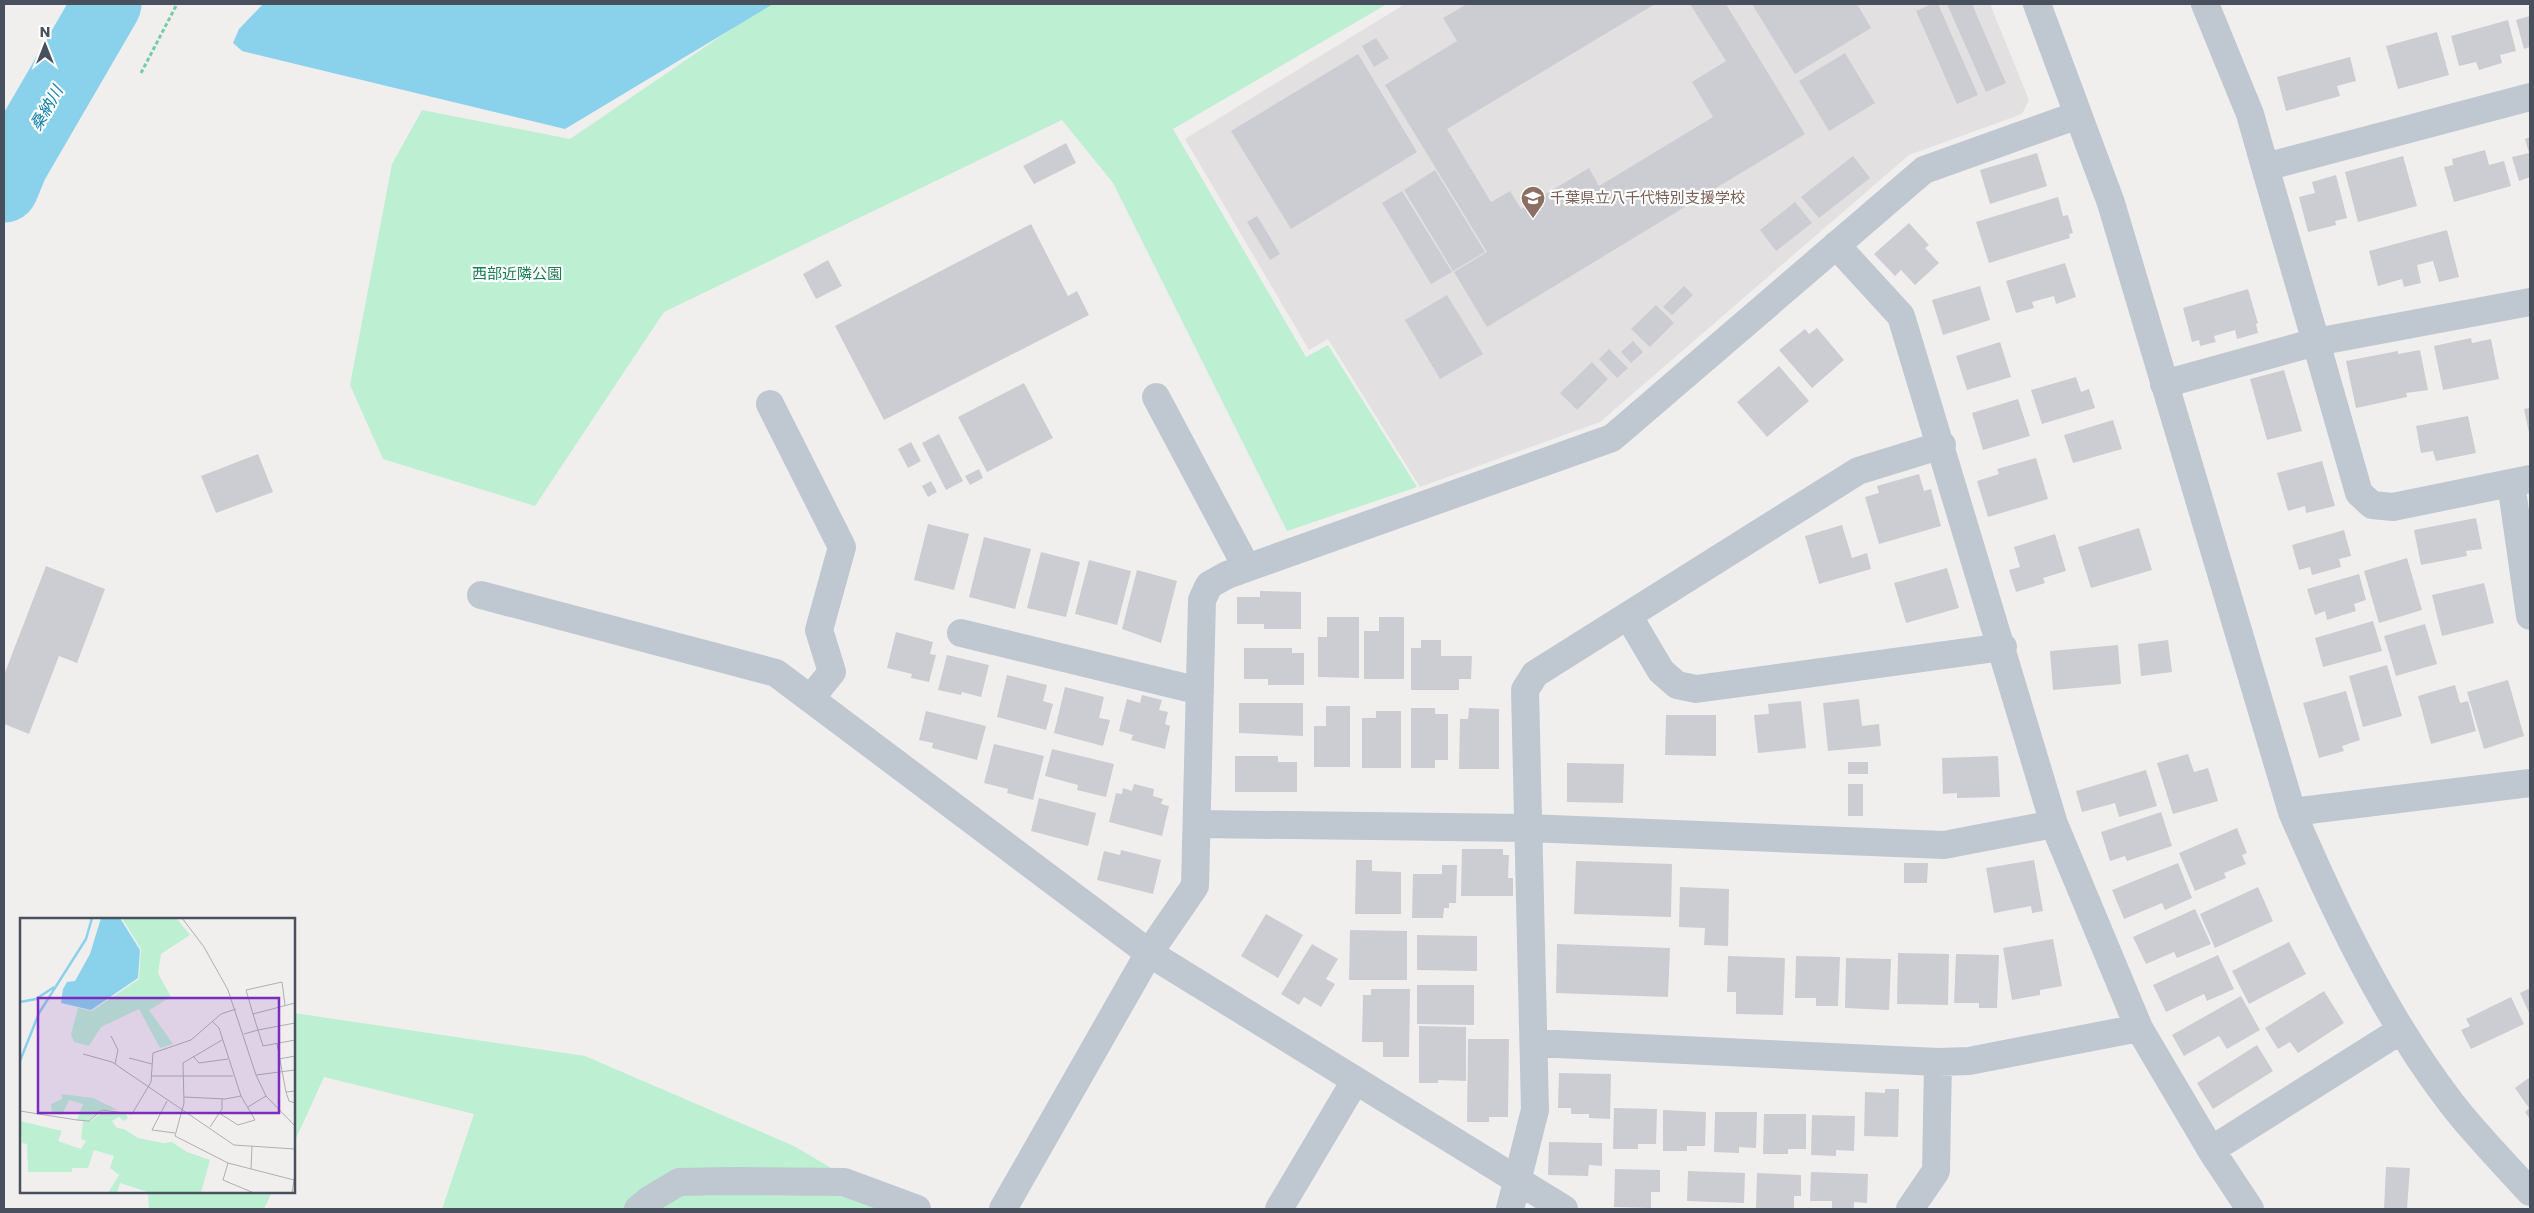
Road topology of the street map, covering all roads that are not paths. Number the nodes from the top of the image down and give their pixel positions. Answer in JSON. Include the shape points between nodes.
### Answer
{"nodes":[{"id":1,"x":2037,"y":4,"type":"edge"},
{"id":2,"x":2205,"y":4,"type":"edge"},
{"id":3,"x":2530,"y":97,"type":"edge"},
{"id":4,"x":2078,"y":115,"type":"junction"},
{"id":5,"x":2265,"y":167,"type":"junction"},
{"id":6,"x":1836,"y":245,"type":"junction"},
{"id":7,"x":2530,"y":302,"type":"edge"},
{"id":8,"x":2316,"y":342,"type":"junction"},
{"id":9,"x":2164,"y":384,"type":"junction"},
{"id":10,"x":1156,"y":397,"type":"dead end"},
{"id":11,"x":770,"y":404,"type":"dead end"},
{"id":12,"x":1942,"y":445,"type":"junction"},
{"id":13,"x":2521,"y":481,"type":"edge"},
{"id":14,"x":1247,"y":568,"type":"junction"},
{"id":15,"x":481,"y":595,"type":"dead end"},
{"id":16,"x":2530,"y":616,"type":"edge"},
{"id":17,"x":1629,"y":617,"type":"junction"},
{"id":18,"x":961,"y":633,"type":"dead end"},
{"id":19,"x":2003,"y":647,"type":"junction"},
{"id":20,"x":1200,"y":691,"type":"junction"},
{"id":21,"x":810,"y":699,"type":"junction"},
{"id":22,"x":2530,"y":783,"type":"edge"},
{"id":23,"x":2292,"y":812,"type":"junction"},
{"id":24,"x":1199,"y":824,"type":"junction"},
{"id":25,"x":2054,"y":824,"type":"junction"},
{"id":26,"x":1528,"y":828,"type":"junction"},
{"id":27,"x":1150,"y":953,"type":"junction"},
{"id":28,"x":2139,"y":1028,"type":"junction"},
{"id":29,"x":2401,"y":1030,"type":"junction"},
{"id":30,"x":1535,"y":1043,"type":"junction"},
{"id":31,"x":1938,"y":1062,"type":"junction"},
{"id":32,"x":1356,"y":1081,"type":"junction"},
{"id":33,"x":2211,"y":1150,"type":"junction"},
{"id":34,"x":1518,"y":1182,"type":"junction"},
{"id":35,"x":2530,"y":1192,"type":"edge"},
{"id":36,"x":638,"y":1209,"type":"edge"},
{"id":37,"x":917,"y":1209,"type":"edge"},
{"id":38,"x":1003,"y":1209,"type":"edge"},
{"id":39,"x":1279,"y":1209,"type":"edge"},
{"id":40,"x":1510,"y":1209,"type":"edge"},
{"id":41,"x":1564,"y":1209,"type":"edge"},
{"id":42,"x":1910,"y":1209,"type":"edge"},
{"id":43,"x":2250,"y":1209,"type":"edge"}],
"edges":[{"from":1,"to":4,"type":"street"},
{"from":2,"to":5,"type":"street","via":[[2250,114]]},
{"from":3,"to":5,"type":"street"},
{"from":4,"to":6,"type":"street","via":[[1924,170]]},
{"from":4,"to":9,"type":"street","via":[[2111,203]]},
{"from":5,"to":8,"type":"street"},
{"from":6,"to":12,"type":"street","via":[[1901,316]]},
{"from":6,"to":14,"type":"street","via":[[1612,438]]},
{"from":7,"to":8,"type":"street"},
{"from":8,"to":9,"type":"street"},
{"from":8,"to":13,"type":"street","via":[[2359,493],[2372,505],[2393,507]]},
{"from":9,"to":23,"type":"street"},
{"from":10,"to":14,"type":"street"},
{"from":11,"to":21,"type":"street","via":[[842,547],[819,630],[832,672]]},
{"from":12,"to":17,"type":"street","via":[[1858,471]]},
{"from":12,"to":19,"type":"street"},
{"from":13,"to":16,"type":"street"},
{"from":14,"to":20,"type":"street","via":[[1209,585],[1202,600]]},
{"from":15,"to":21,"type":"street","via":[[776,673]]},
{"from":17,"to":19,"type":"street","via":[[1661,671],[1677,685],[1696,689]]},
{"from":17,"to":26,"type":"street","via":[[1535,674],[1525,690]]},
{"from":18,"to":20,"type":"street"},
{"from":19,"to":25,"type":"street"},
{"from":20,"to":24,"type":"street"},
{"from":21,"to":27,"type":"street"},
{"from":22,"to":23,"type":"street"},
{"from":23,"to":29,"type":"street","via":[[2324,885]]},
{"from":24,"to":26,"type":"street"},
{"from":24,"to":27,"type":"street","via":[[1196,886]]},
{"from":25,"to":26,"type":"street","via":[[1944,845]]},
{"from":25,"to":28,"type":"street"},
{"from":26,"to":30,"type":"street"},
{"from":27,"to":32,"type":"street"},
{"from":27,"to":38,"type":"street"},
{"from":28,"to":31,"type":"street","via":[[1969,1061]]},
{"from":28,"to":33,"type":"street"},
{"from":29,"to":33,"type":"street"},
{"from":29,"to":35,"type":"street","via":[[2452,1105]]},
{"from":30,"to":31,"type":"street"},
{"from":30,"to":34,"type":"street","via":[[1535,1110]]},
{"from":31,"to":42,"type":"street","via":[[1936,1171]]},
{"from":32,"to":34,"type":"street"},
{"from":32,"to":39,"type":"street"},
{"from":33,"to":43,"type":"street"},
{"from":34,"to":40,"type":"street"},
{"from":34,"to":41,"type":"street"},
{"from":36,"to":37,"type":"street","via":[[680,1182],[730,1181],[844,1182]]}]}
